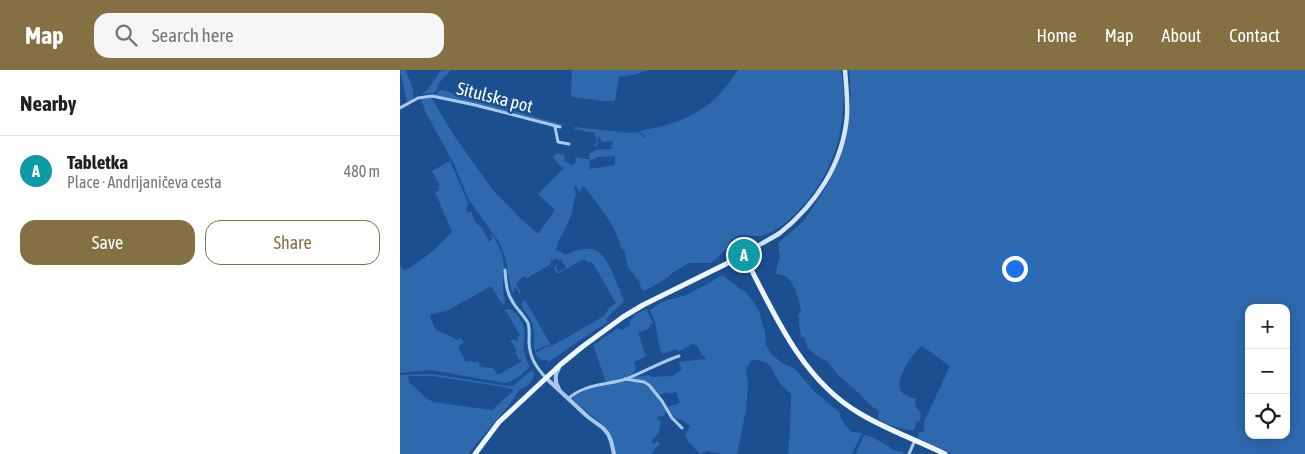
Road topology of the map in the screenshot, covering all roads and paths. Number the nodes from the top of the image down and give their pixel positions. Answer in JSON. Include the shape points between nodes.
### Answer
{"nodes":[{"id":1,"x":845,"y":70,"type":"edge"},
{"id":2,"x":400,"y":108,"type":"edge"},
{"id":3,"x":555,"y":127,"type":"junction"},
{"id":4,"x":560,"y":127,"type":"dead end"},
{"id":5,"x":569,"y":144,"type":"dead end"},
{"id":6,"x":756,"y":247,"type":"junction"},
{"id":7,"x":732,"y":261,"type":"junction"},
{"id":8,"x":751,"y":269,"type":"junction"},
{"id":9,"x":506,"y":270,"type":"dead end"},
{"id":10,"x":570,"y":356,"type":"junction"},
{"id":11,"x":679,"y":356,"type":"dead end"},
{"id":12,"x":546,"y":378,"type":"junction"},
{"id":13,"x":625,"y":379,"type":"junction"},
{"id":14,"x":563,"y":395,"type":"junction"},
{"id":15,"x":568,"y":400,"type":"junction"},
{"id":16,"x":682,"y":428,"type":"dead end"},
{"id":17,"x":915,"y":440,"type":"junction"},
{"id":18,"x":475,"y":454,"type":"edge"},
{"id":19,"x":614,"y":454,"type":"edge"},
{"id":20,"x":909,"y":454,"type":"edge"},
{"id":21,"x":946,"y":454,"type":"edge"}],
"edges":[{"from":1,"to":6,"type":"main road","via":[[847,118],[841,149],[832,171],[819,193],[796,218]]},
{"from":2,"to":3,"type":"street","name":"Situlska pot","via":[[418,98],[432,96]]},
{"from":3,"to":4,"type":"street","name":"Situlska pot"},
{"from":3,"to":5,"type":"street","via":[[558,142]]},
{"from":6,"to":7,"type":"main road","via":[[744,241],[736,244],[731,252]]},
{"from":6,"to":8,"type":"main road","via":[[760,255],[758,263]]},
{"from":7,"to":8,"type":"main road","via":[[738,268]]},
{"from":7,"to":10,"type":"main road","via":[[636,309]]},
{"from":8,"to":17,"type":"main road","via":[[798,354],[815,376],[858,413]]},
{"from":9,"to":12,"type":"street","via":[[508,293],[529,328],[532,358]]},
{"from":10,"to":12,"type":"main road"},
{"from":10,"to":14,"type":"street","via":[[555,376]]},
{"from":11,"to":13,"type":"street"},
{"from":12,"to":14,"type":"street"},
{"from":12,"to":18,"type":"main road","via":[[499,422]]},
{"from":13,"to":15,"type":"street","via":[[588,388]]},
{"from":13,"to":16,"type":"street","via":[[649,385]]},
{"from":14,"to":15,"type":"street"},
{"from":15,"to":19,"type":"street","via":[[603,428]]},
{"from":17,"to":20,"type":"street"},
{"from":17,"to":21,"type":"main road"}]}
